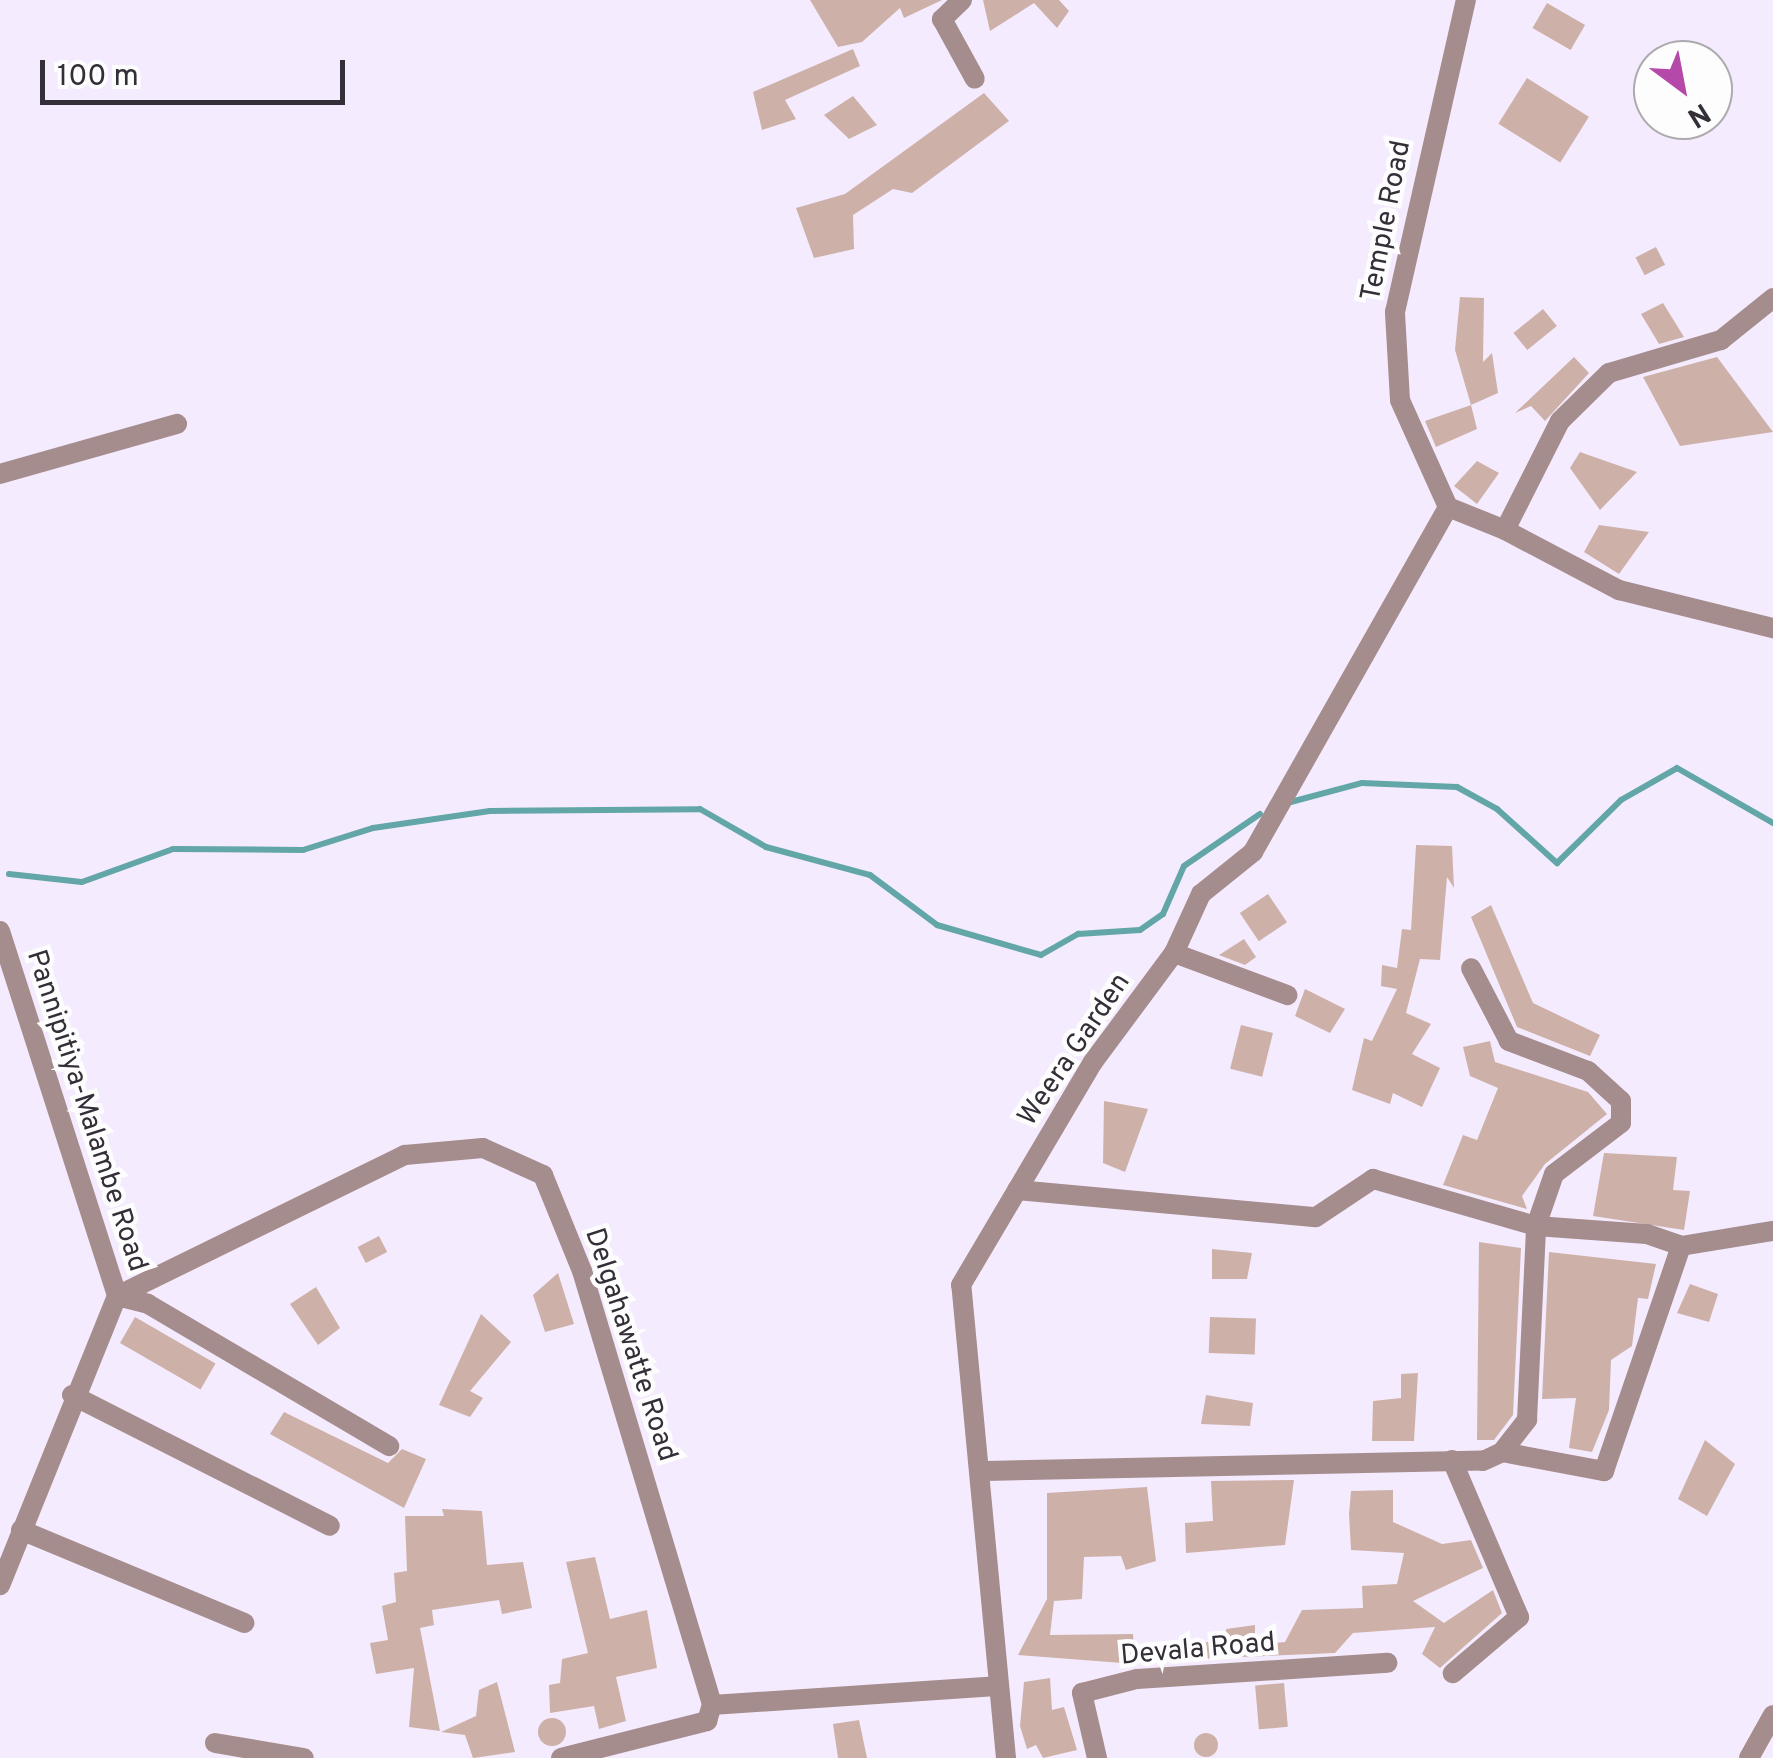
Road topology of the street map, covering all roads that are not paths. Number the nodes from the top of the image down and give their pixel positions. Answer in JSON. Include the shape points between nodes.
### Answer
{"nodes":[{"id":1,"x":962,"y":0,"type":"edge"},
{"id":2,"x":1466,"y":0,"type":"edge"},
{"id":3,"x":975,"y":79,"type":"dead end"},
{"id":4,"x":1773,"y":298,"type":"edge"},
{"id":5,"x":176,"y":424,"type":"dead end"},
{"id":6,"x":0,"y":474,"type":"edge"},
{"id":7,"x":1448,"y":507,"type":"junction"},
{"id":8,"x":1505,"y":530,"type":"junction"},
{"id":9,"x":1773,"y":628,"type":"edge"},
{"id":10,"x":0,"y":931,"type":"edge"},
{"id":11,"x":1174,"y":953,"type":"junction"},
{"id":12,"x":1471,"y":968,"type":"dead end"},
{"id":13,"x":1287,"y":995,"type":"dead end"},
{"id":14,"x":1018,"y":1190,"type":"junction"},
{"id":15,"x":1536,"y":1226,"type":"junction"},
{"id":16,"x":1773,"y":1231,"type":"edge"},
{"id":17,"x":1680,"y":1246,"type":"junction"},
{"id":18,"x":117,"y":1296,"type":"junction"},
{"id":19,"x":72,"y":1395,"type":"junction"},
{"id":20,"x":389,"y":1446,"type":"dead end"},
{"id":21,"x":1502,"y":1452,"type":"junction"},
{"id":22,"x":1452,"y":1460,"type":"junction"},
{"id":23,"x":986,"y":1471,"type":"junction"},
{"id":24,"x":330,"y":1526,"type":"dead end"},
{"id":25,"x":21,"y":1530,"type":"junction"},
{"id":26,"x":0,"y":1585,"type":"edge"},
{"id":27,"x":244,"y":1623,"type":"dead end"},
{"id":28,"x":1386,"y":1663,"type":"dead end"},
{"id":29,"x":1453,"y":1673,"type":"dead end"},
{"id":30,"x":996,"y":1686,"type":"junction"},
{"id":31,"x":712,"y":1705,"type":"junction"},
{"id":32,"x":1773,"y":1715,"type":"edge"},
{"id":33,"x":215,"y":1742,"type":"dead end"},
{"id":34,"x":304,"y":1758,"type":"edge"},
{"id":35,"x":560,"y":1758,"type":"edge"},
{"id":36,"x":1006,"y":1758,"type":"edge"},
{"id":37,"x":1097,"y":1758,"type":"edge"},
{"id":38,"x":1749,"y":1758,"type":"edge"}],
"edges":[{"from":1,"to":3,"type":"street","via":[[942,19]]},
{"from":2,"to":7,"type":"street","name":"Temple Road","via":[[1395,312],[1400,400]]},
{"from":4,"to":8,"type":"street","via":[[1721,340],[1609,373],[1560,421]]},
{"from":5,"to":6,"type":"street"},
{"from":7,"to":8,"type":"street"},
{"from":7,"to":11,"type":"street","name":"Weera Garden","via":[[1253,852],[1201,894]]},
{"from":8,"to":9,"type":"street","via":[[1619,590]]},
{"from":10,"to":18,"type":"street","name":"Pannipitiya-Malambe Road"},
{"from":11,"to":13,"type":"street"},
{"from":11,"to":14,"type":"street","name":"Weera Garden","via":[[1093,1062]]},
{"from":12,"to":15,"type":"street","via":[[1508,1041],[1588,1072],[1621,1101],[1621,1123],[1554,1174]]},
{"from":14,"to":15,"type":"street","via":[[1316,1218],[1373,1179]]},
{"from":14,"to":23,"type":"street","name":"Weera Garden","via":[[986,1232],[958,1308]]},
{"from":15,"to":17,"type":"street","via":[[1647,1234]]},
{"from":15,"to":21,"type":"street","via":[[1527,1420]]},
{"from":16,"to":17,"type":"street"},
{"from":17,"to":21,"type":"street","via":[[1604,1471]]},
{"from":18,"to":19,"type":"street","name":"Pannipitiya-Malambe Road"},
{"from":18,"to":20,"type":"street","via":[[148,1304]]},
{"from":18,"to":31,"type":"street","name":"Delgahawatte Road","via":[[405,1156],[484,1148],[543,1175],[582,1271]]},
{"from":19,"to":24,"type":"street"},
{"from":19,"to":25,"type":"street","name":"Pannipitiya-Malambe Road"},
{"from":21,"to":22,"type":"street"},
{"from":22,"to":23,"type":"street"},
{"from":22,"to":29,"type":"street","via":[[1519,1617]]},
{"from":23,"to":30,"type":"street","name":"Weera Garden"},
{"from":25,"to":26,"type":"street","name":"Pannipitiya-Malambe Road"},
{"from":25,"to":27,"type":"street"},
{"from":28,"to":37,"type":"street","name":"Devala Road","via":[[1137,1679],[1082,1693]]},
{"from":30,"to":31,"type":"street"},
{"from":30,"to":36,"type":"street","name":"Weera Garden"},
{"from":31,"to":35,"type":"street","via":[[707,1721]]},
{"from":32,"to":38,"type":"street"},
{"from":33,"to":34,"type":"street"}]}
